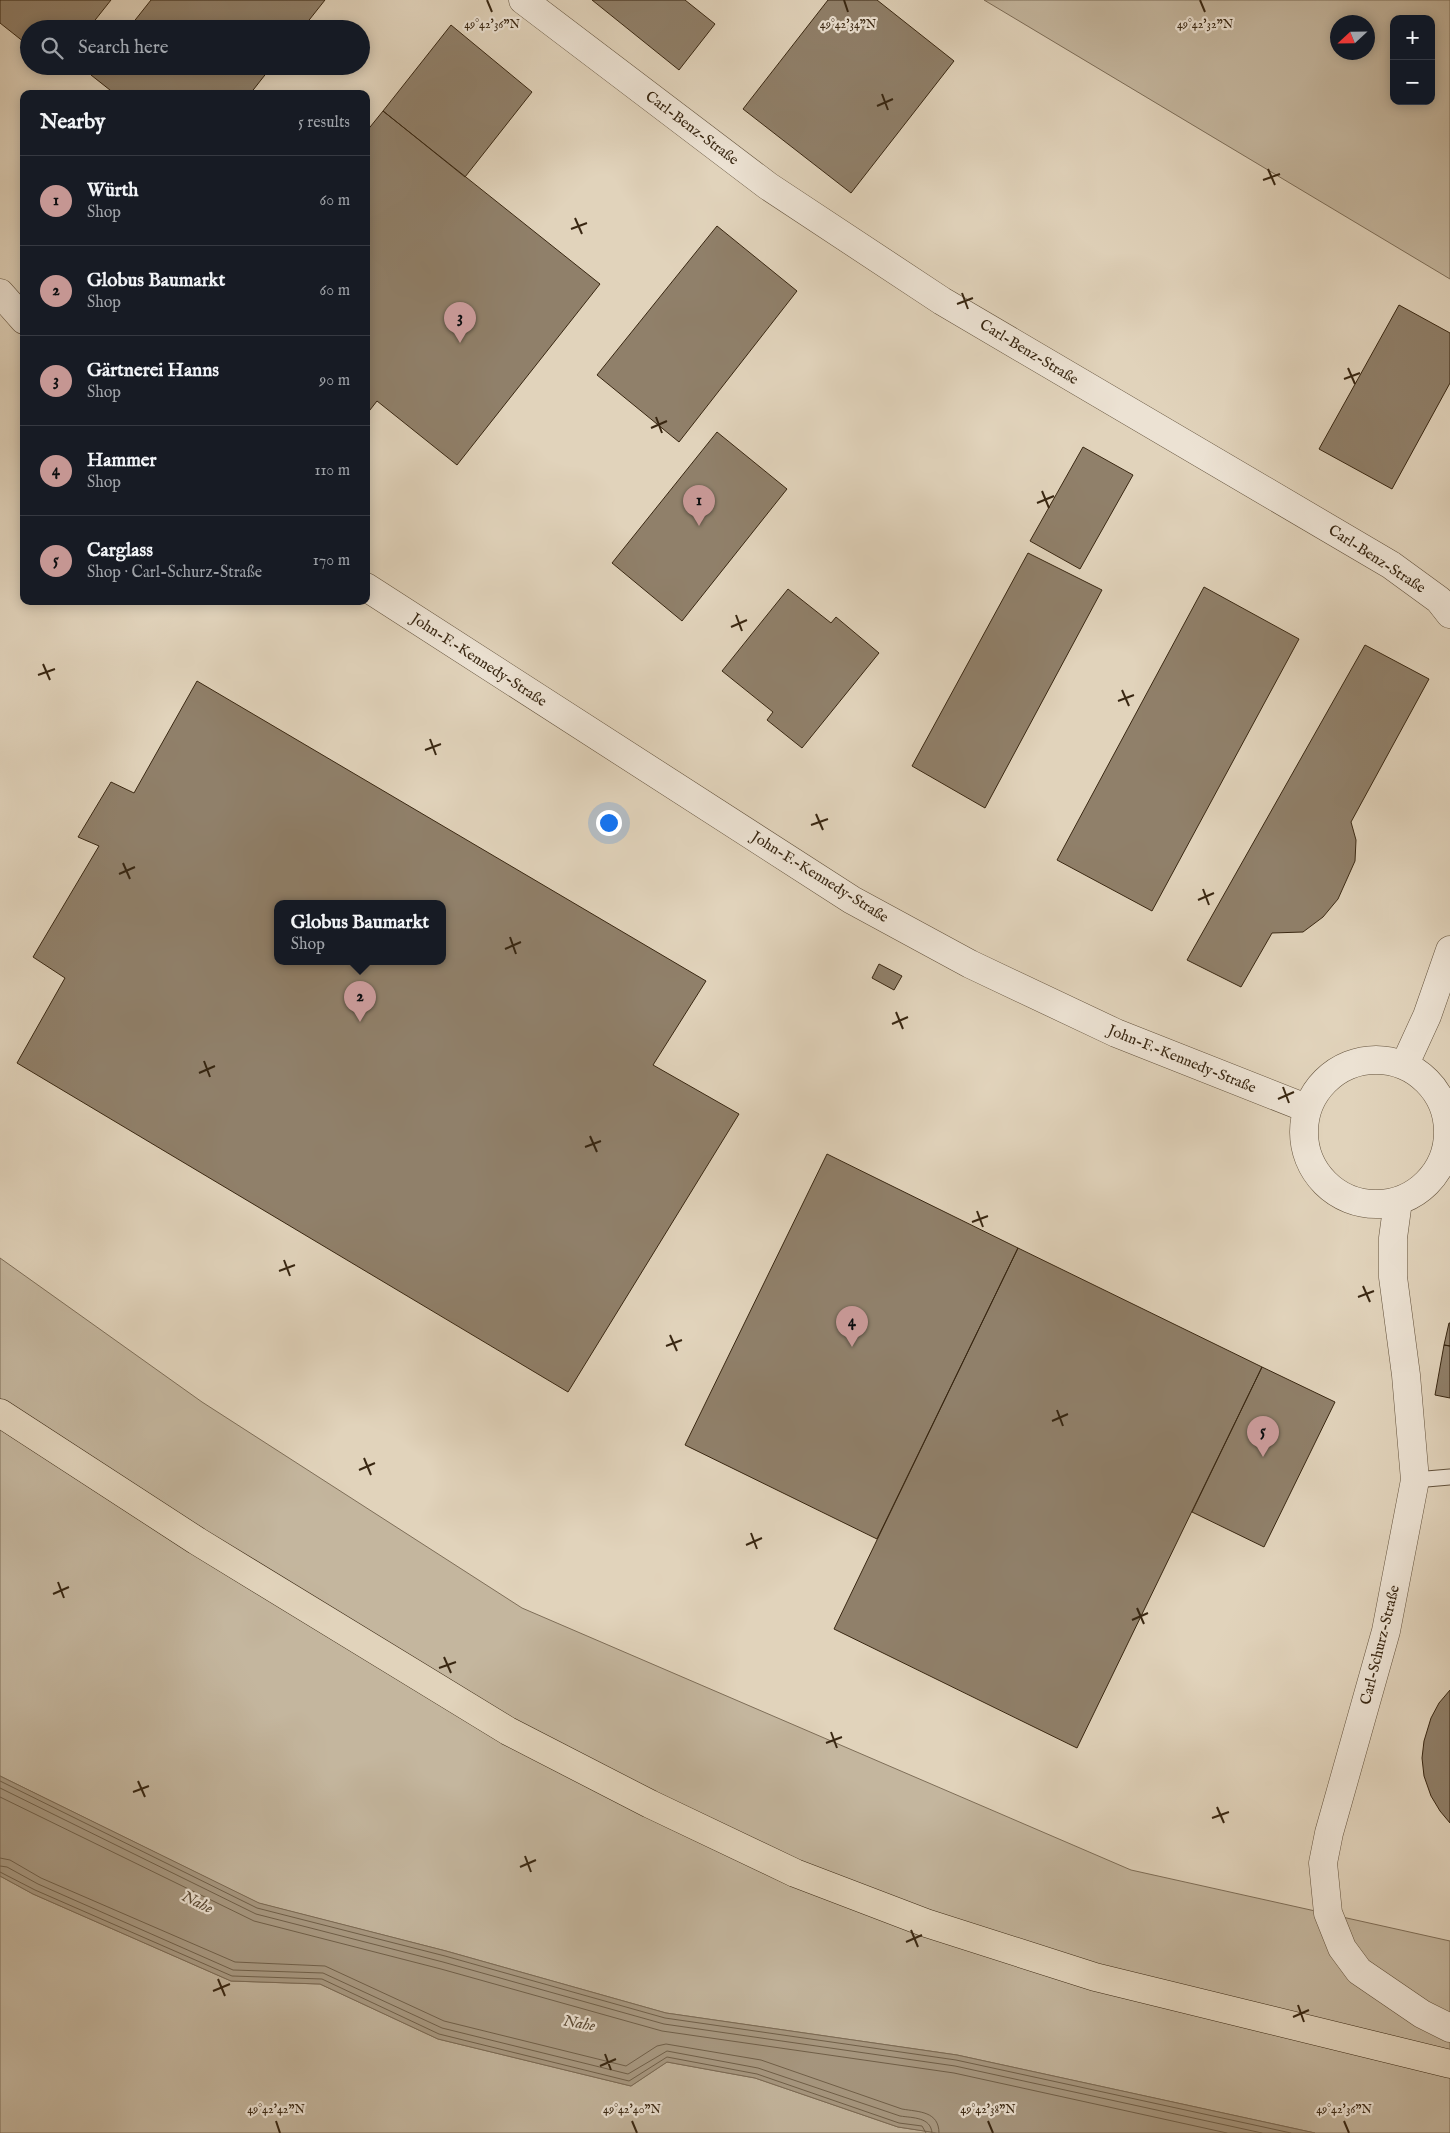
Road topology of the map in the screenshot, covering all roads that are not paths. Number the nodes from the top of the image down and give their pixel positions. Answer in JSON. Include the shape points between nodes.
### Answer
{"nodes":[{"id":1,"x":523,"y":0,"type":"edge"},
{"id":2,"x":0,"y":293,"type":"edge"},
{"id":3,"x":20,"y":316,"type":"edge"},
{"id":4,"x":370,"y":590,"type":"edge"},
{"id":5,"x":1450,"y":614,"type":"edge"},
{"id":6,"x":1448,"y":963,"type":"edge"},
{"id":7,"x":1405,"y":1064,"type":"junction"},
{"id":8,"x":1306,"y":1108,"type":"junction"},
{"id":9,"x":1447,"y":1162,"type":"edge"},
{"id":10,"x":1398,"y":1201,"type":"junction"},
{"id":11,"x":0,"y":1414,"type":"edge"},
{"id":12,"x":1450,"y":1477,"type":"edge"},
{"id":13,"x":1415,"y":1480,"type":"junction"},
{"id":14,"x":1450,"y":2028,"type":"edge"},
{"id":15,"x":1450,"y":2064,"type":"edge"}],
"edges":[{"from":1,"to":5,"type":"street","name":"Carl-Benz-Straße","via":[[777,192],[942,301],[1392,565],[1439,600]]},
{"from":2,"to":3,"type":"street"},
{"from":4,"to":8,"type":"street","name":"John-F.-Kennedy-Straße","via":[[852,900],[970,964],[1116,1033]]},
{"from":6,"to":7,"type":"street"},
{"from":7,"to":8,"type":"street","via":[[1375,1059],[1346,1065],[1322,1083]]},
{"from":7,"to":9,"type":"street","via":[[1428,1081],[1443,1105],[1449,1132]]},
{"from":8,"to":10,"type":"street","via":[[1303,1140],[1314,1170],[1336,1194],[1366,1205]]},
{"from":9,"to":10,"type":"street","via":[[1417,1192]]},
{"from":10,"to":13,"type":"street","name":"Carl-Schurz-Straße","via":[[1393,1238],[1393,1277]]},
{"from":11,"to":15,"type":"main road","via":[[197,1541],[508,1731],[795,1873],[926,1923],[1096,1977]]},
{"from":12,"to":13,"type":"lane"},
{"from":13,"to":14,"type":"street","name":"Carl-Schurz-Straße","via":[[1386,1631],[1323,1863],[1328,1913],[1342,1948],[1358,1970],[1422,2014]]}]}
